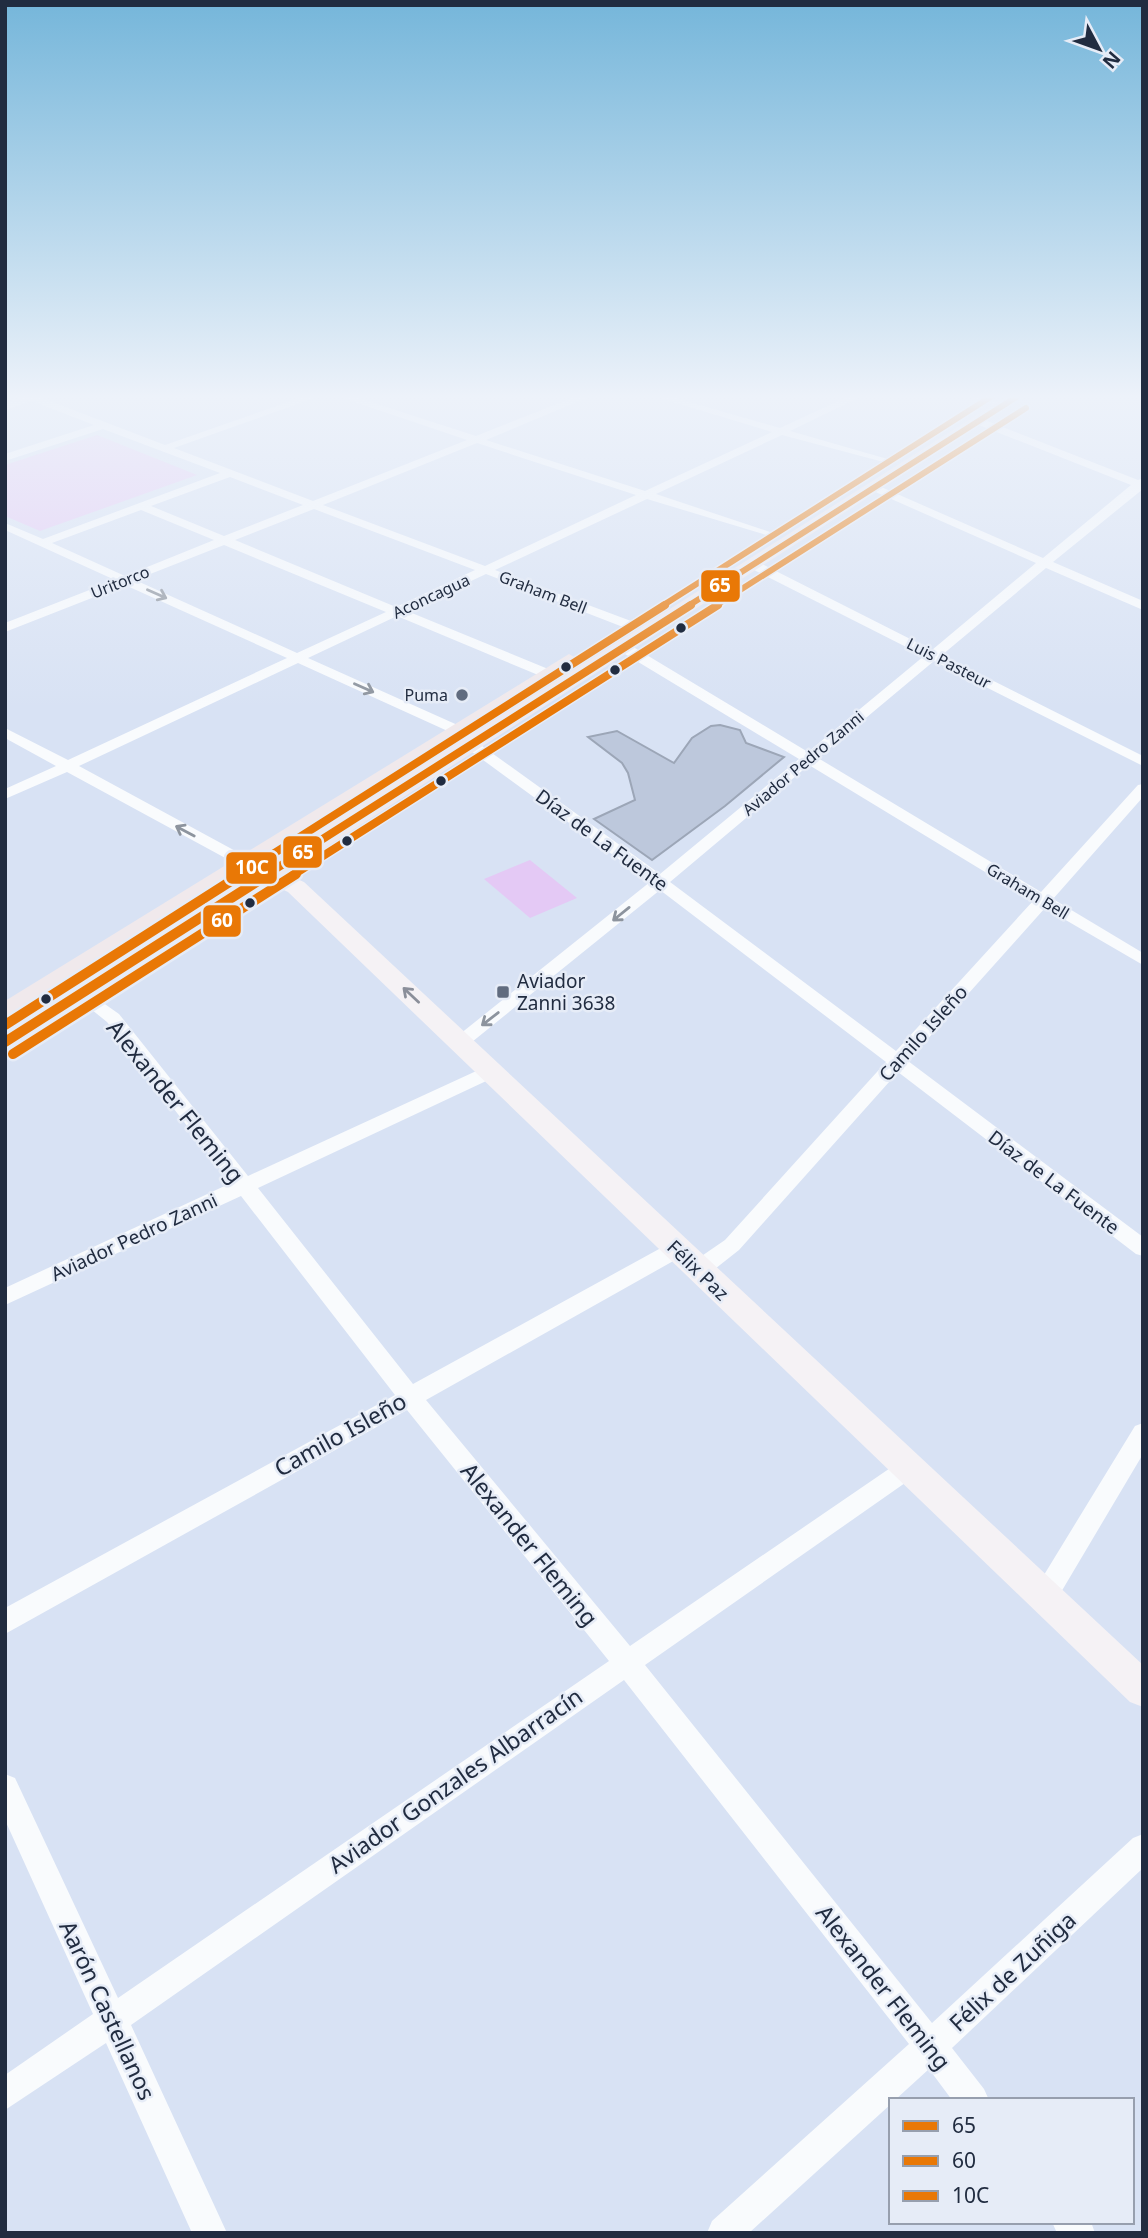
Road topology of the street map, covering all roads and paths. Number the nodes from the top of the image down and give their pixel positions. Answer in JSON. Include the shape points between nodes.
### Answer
{"nodes":[{"id":1,"x":156,"y":500,"type":"edge"},
{"id":2,"x":301,"y":500,"type":"edge"},
{"id":3,"x":324,"y":500,"type":"edge"},
{"id":4,"x":633,"y":500,"type":"edge"},
{"id":5,"x":662,"y":500,"type":"edge"},
{"id":6,"x":825,"y":500,"type":"edge"},
{"id":7,"x":855,"y":500,"type":"edge"},
{"id":8,"x":904,"y":500,"type":"edge"},
{"id":9,"x":1122,"y":500,"type":"edge"},
{"id":10,"x":313,"y":505,"type":"junction"},
{"id":11,"x":141,"y":506,"type":"junction"},
{"id":12,"x":5,"y":526,"type":"edge"},
{"id":13,"x":769,"y":535,"type":"junction"},
{"id":14,"x":224,"y":540,"type":"junction"},
{"id":15,"x":42,"y":542,"type":"junction"},
{"id":16,"x":1048,"y":562,"type":"junction"},
{"id":17,"x":754,"y":565,"type":"junction"},
{"id":18,"x":485,"y":570,"type":"junction"},
{"id":19,"x":125,"y":580,"type":"junction"},
{"id":20,"x":1143,"y":606,"type":"edge"},
{"id":21,"x":397,"y":611,"type":"junction"},
{"id":22,"x":627,"y":624,"type":"junction"},
{"id":23,"x":5,"y":628,"type":"edge"},
{"id":24,"x":625,"y":648,"type":"junction"},
{"id":25,"x":935,"y":655,"type":"junction"},
{"id":26,"x":298,"y":658,"type":"junction"},
{"id":27,"x":548,"y":674,"type":"junction"},
{"id":28,"x":5,"y":732,"type":"edge"},
{"id":29,"x":465,"y":738,"type":"junction"},
{"id":30,"x":809,"y":759,"type":"junction"},
{"id":31,"x":1143,"y":762,"type":"edge"},
{"id":32,"x":66,"y":766,"type":"junction"},
{"id":33,"x":1143,"y":788,"type":"edge"},
{"id":34,"x":5,"y":795,"type":"edge"},
{"id":35,"x":246,"y":863,"type":"junction"},
{"id":36,"x":272,"y":874,"type":"junction"},
{"id":37,"x":660,"y":882,"type":"junction"},
{"id":38,"x":1044,"y":901,"type":"junction"},
{"id":39,"x":1143,"y":960,"type":"edge"},
{"id":40,"x":82,"y":993,"type":"junction"},
{"id":41,"x":5,"y":1013,"type":"edge"},
{"id":42,"x":5,"y":1042,"type":"edge"},
{"id":43,"x":461,"y":1042,"type":"junction"},
{"id":44,"x":896,"y":1062,"type":"junction"},
{"id":45,"x":492,"y":1071,"type":"junction"},
{"id":46,"x":244,"y":1186,"type":"junction"},
{"id":47,"x":1143,"y":1248,"type":"edge"},
{"id":48,"x":687,"y":1259,"type":"junction"},
{"id":49,"x":5,"y":1297,"type":"edge"},
{"id":50,"x":409,"y":1396,"type":"junction"},
{"id":51,"x":1143,"y":1433,"type":"edge"},
{"id":52,"x":907,"y":1469,"type":"junction"},
{"id":53,"x":1045,"y":1597,"type":"junction"},
{"id":54,"x":5,"y":1622,"type":"edge"},
{"id":55,"x":626,"y":1662,"type":"junction"},
{"id":56,"x":1143,"y":1690,"type":"edge"},
{"id":57,"x":5,"y":1788,"type":"edge"},
{"id":58,"x":1143,"y":1848,"type":"edge"},
{"id":59,"x":111,"y":2018,"type":"junction"},
{"id":60,"x":931,"y":2046,"type":"junction"},
{"id":61,"x":5,"y":2094,"type":"edge"},
{"id":62,"x":971,"y":2098,"type":"edge"},
{"id":63,"x":210,"y":2233,"type":"edge"},
{"id":64,"x":724,"y":2233,"type":"edge"}],
"edges":[{"from":1,"to":11,"type":"street"},
{"from":2,"to":10,"type":"street","name":"Graham Bell"},
{"from":3,"to":10,"type":"street","name":"Uritorco"},
{"from":4,"to":18,"type":"street","name":"Aconcagua"},
{"from":5,"to":13,"type":"street"},
{"from":6,"to":13,"type":"main road"},
{"from":7,"to":17,"type":"main road"},
{"from":8,"to":16,"type":"street"},
{"from":9,"to":16,"type":"street","name":"Aviador Pedro Zanni"},
{"from":10,"to":14,"type":"street","name":"Uritorco"},
{"from":10,"to":18,"type":"street","name":"Graham Bell"},
{"from":11,"to":14,"type":"street"},
{"from":11,"to":15,"type":"street"},
{"from":12,"to":15,"type":"street","name":"Díaz de La Fuente"},
{"from":13,"to":22,"type":"main road"},
{"from":14,"to":19,"type":"street","name":"Uritorco"},
{"from":14,"to":21,"type":"street"},
{"from":15,"to":19,"type":"street","name":"Díaz de La Fuente"},
{"from":16,"to":20,"type":"street"},
{"from":16,"to":25,"type":"street","name":"Aviador Pedro Zanni"},
{"from":17,"to":24,"type":"main road"},
{"from":17,"to":25,"type":"street","name":"Luis Pasteur"},
{"from":18,"to":21,"type":"street","name":"Aconcagua"},
{"from":18,"to":22,"type":"street","name":"Graham Bell"},
{"from":19,"to":23,"type":"street","name":"Uritorco"},
{"from":19,"to":26,"type":"street","name":"Díaz de La Fuente","one_way":true},
{"from":21,"to":26,"type":"street","name":"Aconcagua"},
{"from":21,"to":27,"type":"street"},
{"from":22,"to":27,"type":"main road"},
{"from":24,"to":29,"type":"main road"},
{"from":24,"to":30,"type":"street","name":"Graham Bell"},
{"from":25,"to":30,"type":"street","name":"Aviador Pedro Zanni"},
{"from":25,"to":31,"type":"street","name":"Luis Pasteur"},
{"from":26,"to":29,"type":"street","name":"Díaz de La Fuente","one_way":true},
{"from":26,"to":32,"type":"street","name":"Aconcagua"},
{"from":27,"to":29,"type":"main road"},
{"from":28,"to":32,"type":"street"},
{"from":29,"to":35,"type":"main road"},
{"from":29,"to":36,"type":"main road"},
{"from":29,"to":37,"type":"street","name":"Díaz de La Fuente"},
{"from":30,"to":37,"type":"street","name":"Aviador Pedro Zanni"},
{"from":30,"to":38,"type":"street","name":"Graham Bell"},
{"from":32,"to":34,"type":"street","name":"Aconcagua"},
{"from":35,"to":32,"type":"street","one_way":true},
{"from":33,"to":38,"type":"street","name":"Camilo Isleño"},
{"from":35,"to":36,"type":"main road","name":"Félix Paz"},
{"from":35,"to":41,"type":"main road"},
{"from":36,"to":40,"type":"main road"},
{"from":43,"to":36,"type":"main road","name":"Félix Paz","one_way":true,"via":[[296,887]]},
{"from":37,"to":43,"type":"street","name":"Aviador Pedro Zanni","one_way":true},
{"from":37,"to":44,"type":"street","name":"Díaz de La Fuente"},
{"from":38,"to":39,"type":"street","name":"Graham Bell"},
{"from":38,"to":44,"type":"street","name":"Camilo Isleño"},
{"from":40,"to":42,"type":"main road"},
{"from":40,"to":46,"type":"street","name":"Alexander Fleming","via":[[113,1018]]},
{"from":43,"to":45,"type":"main road","name":"Félix Paz"},
{"from":44,"to":47,"type":"street","name":"Díaz de La Fuente"},
{"from":44,"to":48,"type":"street","name":"Camilo Isleño","via":[[732,1245]]},
{"from":45,"to":46,"type":"street","name":"Aviador Pedro Zanni"},
{"from":45,"to":48,"type":"main road","name":"Félix Paz"},
{"from":46,"to":49,"type":"street","name":"Aviador Pedro Zanni"},
{"from":46,"to":50,"type":"street","name":"Alexander Fleming"},
{"from":48,"to":50,"type":"street","name":"Camilo Isleño"},
{"from":48,"to":52,"type":"main road","name":"Félix Paz"},
{"from":50,"to":54,"type":"street","name":"Camilo Isleño"},
{"from":50,"to":55,"type":"street","name":"Alexander Fleming"},
{"from":51,"to":53,"type":"street"},
{"from":52,"to":53,"type":"main road","name":"Félix Paz"},
{"from":52,"to":55,"type":"street","name":"Aviador Gonzales Albarracín"},
{"from":53,"to":56,"type":"main road","name":"Félix Paz"},
{"from":55,"to":59,"type":"street","name":"Aviador Gonzales Albarracín"},
{"from":55,"to":60,"type":"street","name":"Alexander Fleming"},
{"from":57,"to":59,"type":"street","name":"Aarón Castellanos"},
{"from":58,"to":60,"type":"street","name":"Félix de Zuñiga"},
{"from":59,"to":61,"type":"street","name":"Aviador Gonzales Albarracín"},
{"from":59,"to":63,"type":"street","name":"Aarón Castellanos"},
{"from":60,"to":62,"type":"street","name":"Alexander Fleming"},
{"from":60,"to":64,"type":"street","name":"Félix de Zuñiga"}]}
